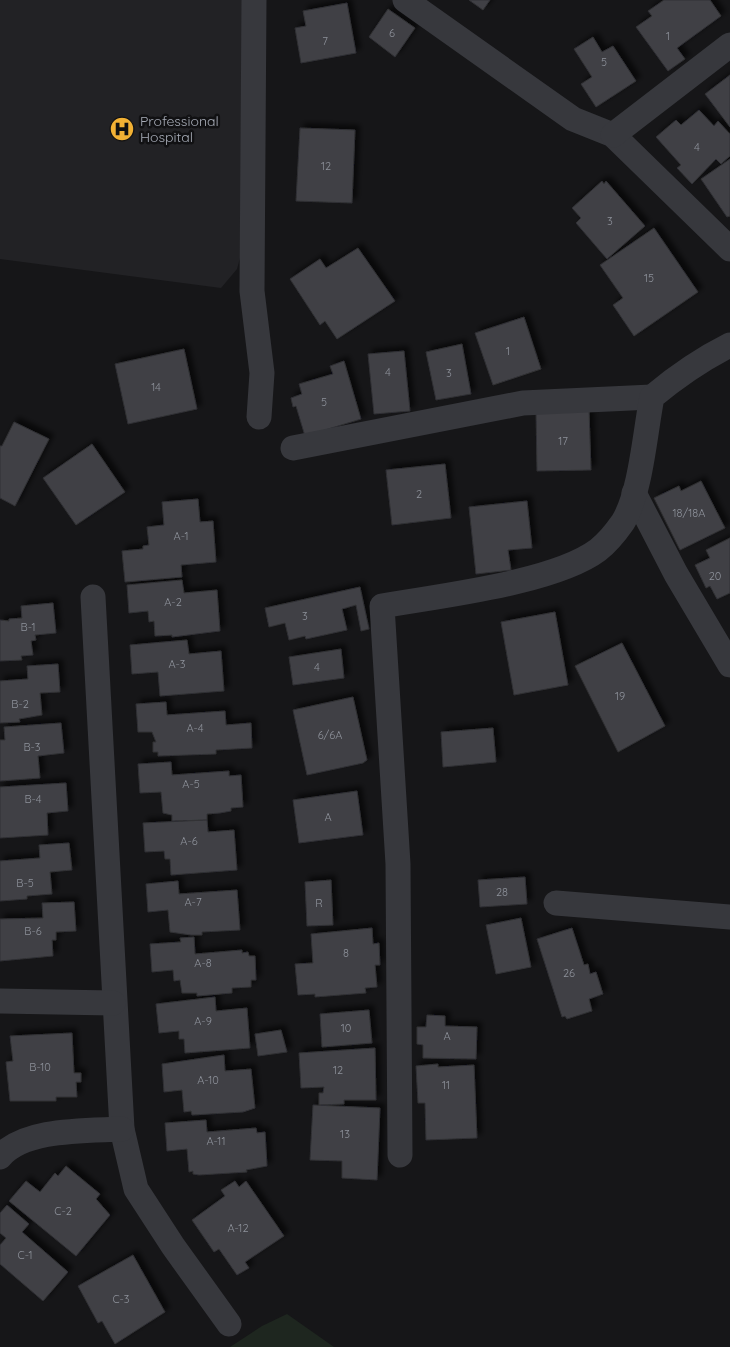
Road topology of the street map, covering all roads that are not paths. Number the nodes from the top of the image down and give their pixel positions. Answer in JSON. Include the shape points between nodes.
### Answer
{"nodes":[{"id":1,"x":254,"y":0,"type":"edge"},
{"id":2,"x":405,"y":0,"type":"edge"},
{"id":3,"x":730,"y":45,"type":"edge"},
{"id":4,"x":613,"y":135,"type":"junction"},
{"id":5,"x":730,"y":249,"type":"edge"},
{"id":6,"x":730,"y":345,"type":"edge"},
{"id":7,"x":652,"y":397,"type":"junction"},
{"id":8,"x":259,"y":417,"type":"dead end"},
{"id":9,"x":293,"y":448,"type":"dead end"},
{"id":10,"x":634,"y":493,"type":"junction"},
{"id":11,"x":93,"y":597,"type":"dead end"},
{"id":12,"x":730,"y":665,"type":"edge"},
{"id":13,"x":556,"y":902,"type":"dead end"},
{"id":14,"x":730,"y":917,"type":"edge"},
{"id":15,"x":0,"y":1001,"type":"edge"},
{"id":16,"x":113,"y":1002,"type":"junction"},
{"id":17,"x":122,"y":1129,"type":"junction"},
{"id":18,"x":0,"y":1156,"type":"edge"},
{"id":19,"x":400,"y":1156,"type":"dead end"},
{"id":20,"x":229,"y":1324,"type":"dead end"}],
"edges":[{"from":1,"to":8,"type":"street","via":[[252,291],[262,373]]},
{"from":2,"to":4,"type":"street","via":[[573,119]]},
{"from":3,"to":4,"type":"street"},
{"from":4,"to":5,"type":"street"},
{"from":6,"to":7,"type":"street","via":[[675,378]]},
{"from":7,"to":9,"type":"street","via":[[523,403]]},
{"from":7,"to":10,"type":"street"},
{"from":10,"to":12,"type":"street","via":[[676,574]]},
{"from":10,"to":19,"type":"street","via":[[624,520],[614,534],[597,550],[566,566],[517,581],[382,606],[398,864]]},
{"from":11,"to":16,"type":"street"},
{"from":13,"to":14,"type":"street"},
{"from":15,"to":16,"type":"street"},
{"from":16,"to":17,"type":"street"},
{"from":17,"to":18,"type":"street","via":[[48,1134],[8,1148]]},
{"from":17,"to":20,"type":"street","via":[[136,1189]]}]}
